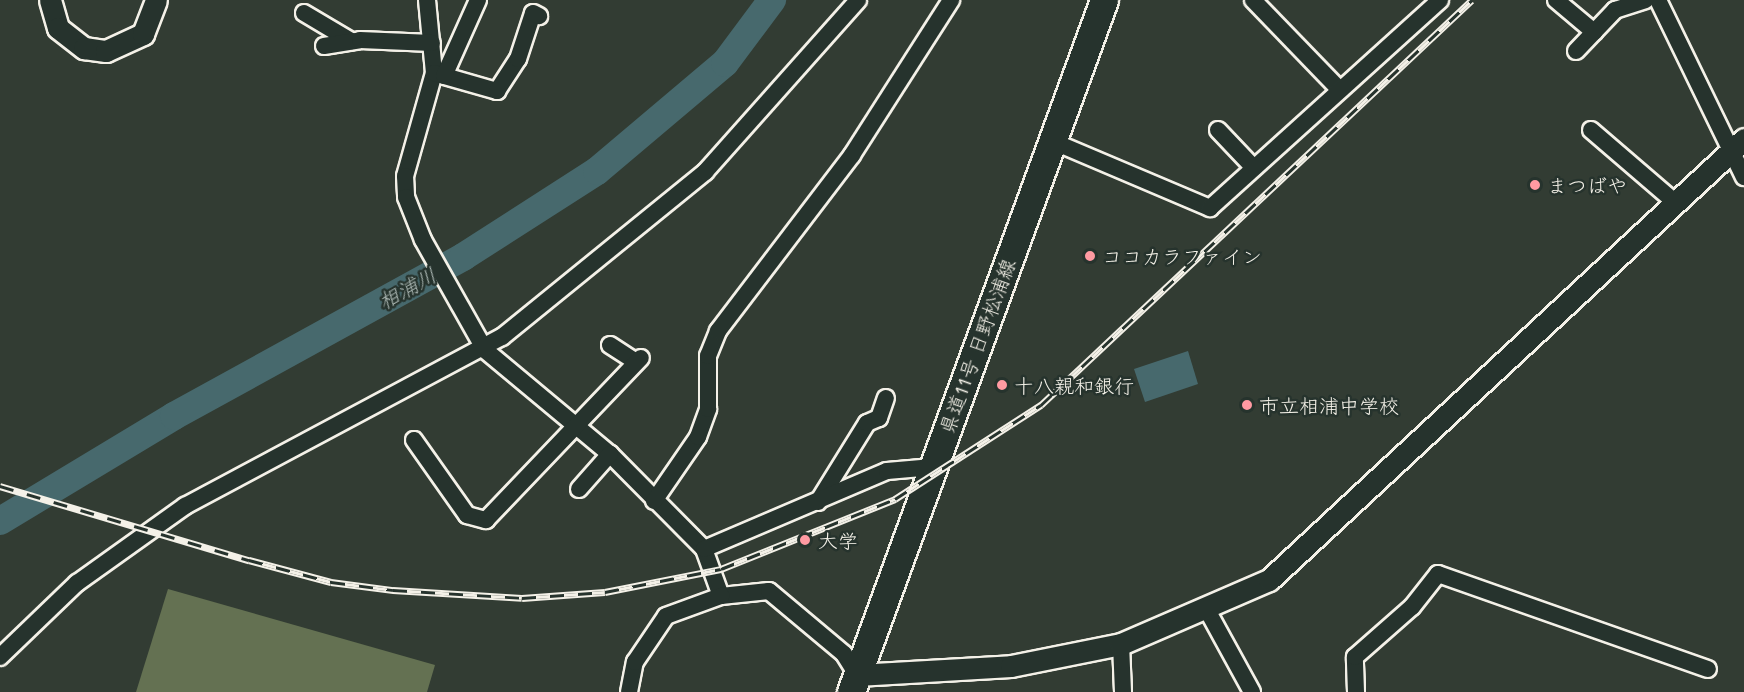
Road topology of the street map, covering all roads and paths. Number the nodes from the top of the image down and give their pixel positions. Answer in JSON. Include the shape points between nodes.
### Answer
{"nodes":[{"id":1,"x":50,"y":0,"type":"edge"},
{"id":2,"x":156,"y":0,"type":"edge"},
{"id":3,"x":427,"y":0,"type":"edge"},
{"id":4,"x":478,"y":0,"type":"edge"},
{"id":5,"x":858,"y":0,"type":"edge"},
{"id":6,"x":951,"y":0,"type":"edge"},
{"id":7,"x":1104,"y":0,"type":"edge"},
{"id":8,"x":1253,"y":0,"type":"edge"},
{"id":9,"x":1440,"y":0,"type":"edge"},
{"id":10,"x":1556,"y":0,"type":"edge"},
{"id":11,"x":1645,"y":0,"type":"edge"},
{"id":12,"x":1658,"y":0,"type":"edge"},
{"id":13,"x":304,"y":13,"type":"dead end"},
{"id":14,"x":539,"y":16,"type":"dead end"},
{"id":15,"x":1594,"y":32,"type":"junction"},
{"id":16,"x":351,"y":41,"type":"junction"},
{"id":17,"x":432,"y":43,"type":"junction"},
{"id":18,"x":324,"y":46,"type":"dead end"},
{"id":19,"x":1576,"y":51,"type":"dead end"},
{"id":20,"x":439,"y":75,"type":"junction"},
{"id":21,"x":1340,"y":90,"type":"junction"},
{"id":22,"x":1218,"y":130,"type":"dead end"},
{"id":23,"x":1591,"y":130,"type":"dead end"},
{"id":24,"x":1052,"y":141,"type":"junction"},
{"id":25,"x":1738,"y":145,"type":"edge"},
{"id":26,"x":1254,"y":168,"type":"junction"},
{"id":27,"x":1744,"y":177,"type":"edge"},
{"id":28,"x":1676,"y":203,"type":"junction"},
{"id":29,"x":482,"y":345,"type":"junction"},
{"id":30,"x":610,"y":345,"type":"dead end"},
{"id":31,"x":886,"y":398,"type":"dead end"},
{"id":32,"x":576,"y":426,"type":"junction"},
{"id":33,"x":414,"y":440,"type":"dead end"},
{"id":34,"x":610,"y":454,"type":"junction"},
{"id":35,"x":933,"y":467,"type":"junction"},
{"id":36,"x":579,"y":489,"type":"dead end"},
{"id":37,"x":654,"y":501,"type":"junction"},
{"id":38,"x":818,"y":502,"type":"junction"},
{"id":39,"x":704,"y":549,"type":"junction"},
{"id":40,"x":722,"y":596,"type":"junction"},
{"id":41,"x":1206,"y":608,"type":"junction"},
{"id":42,"x":1121,"y":644,"type":"junction"},
{"id":43,"x":0,"y":657,"type":"edge"},
{"id":44,"x":1708,"y":669,"type":"dead end"},
{"id":45,"x":854,"y":683,"type":"edge"},
{"id":46,"x":629,"y":692,"type":"edge"},
{"id":47,"x":1123,"y":692,"type":"edge"},
{"id":48,"x":1252,"y":692,"type":"edge"},
{"id":49,"x":1356,"y":692,"type":"edge"}],
"edges":[{"from":1,"to":2,"type":"street","via":[[58,28],[84,48],[106,51],[143,34]]},
{"from":3,"to":17,"type":"street"},
{"from":4,"to":20,"type":"street"},
{"from":5,"to":29,"type":"street","via":[[705,172]]},
{"from":6,"to":37,"type":"street","via":[[852,155],[718,331],[708,356],[708,410],[698,437]]},
{"from":7,"to":24,"type":"main road","name":"県道11号 日野松浦線"},
{"from":8,"to":21,"type":"street"},
{"from":9,"to":21,"type":"street"},
{"from":10,"to":15,"type":"street"},
{"from":11,"to":15,"type":"street","via":[[1615,10]]},
{"from":12,"to":25,"type":"street"},
{"from":13,"to":16,"type":"street"},
{"from":14,"to":20,"type":"street","via":[[533,13],[518,59],[497,90]]},
{"from":15,"to":19,"type":"street"},
{"from":16,"to":17,"type":"street"},
{"from":16,"to":18,"type":"street"},
{"from":17,"to":20,"type":"street"},
{"from":20,"to":29,"type":"street","via":[[405,176],[406,197],[423,240]]},
{"from":21,"to":26,"type":"street"},
{"from":22,"to":26,"type":"street"},
{"from":23,"to":28,"type":"street"},
{"from":24,"to":26,"type":"street","via":[[1210,208]]},
{"from":24,"to":35,"type":"main road","name":"県道11号 日野松浦線"},
{"from":25,"to":27,"type":"street"},
{"from":25,"to":28,"type":"street"},
{"from":28,"to":41,"type":"street","via":[[1269,580]]},
{"from":29,"to":32,"type":"street"},
{"from":29,"to":43,"type":"street","via":[[184,506],[77,583]]},
{"from":30,"to":32,"type":"street","via":[[639,360]]},
{"from":31,"to":38,"type":"street","via":[[879,418],[867,423]]},
{"from":32,"to":33,"type":"street","via":[[486,520],[467,515]]},
{"from":32,"to":34,"type":"street"},
{"from":34,"to":36,"type":"street"},
{"from":34,"to":37,"type":"street"},
{"from":35,"to":38,"type":"street","via":[[887,471]]},
{"from":35,"to":45,"type":"main road","name":"県道11号 日野松浦線"},
{"from":37,"to":39,"type":"street"},
{"from":38,"to":39,"type":"street"},
{"from":39,"to":40,"type":"street"},
{"from":40,"to":45,"type":"street","via":[[769,591],[844,654]]},
{"from":40,"to":46,"type":"street","via":[[666,616],[635,662]]},
{"from":41,"to":42,"type":"street"},
{"from":41,"to":48,"type":"street"},
{"from":42,"to":45,"type":"street","via":[[1011,666]]},
{"from":42,"to":47,"type":"street"},
{"from":44,"to":49,"type":"street","via":[[1438,574],[1412,607],[1355,657]]}]}
